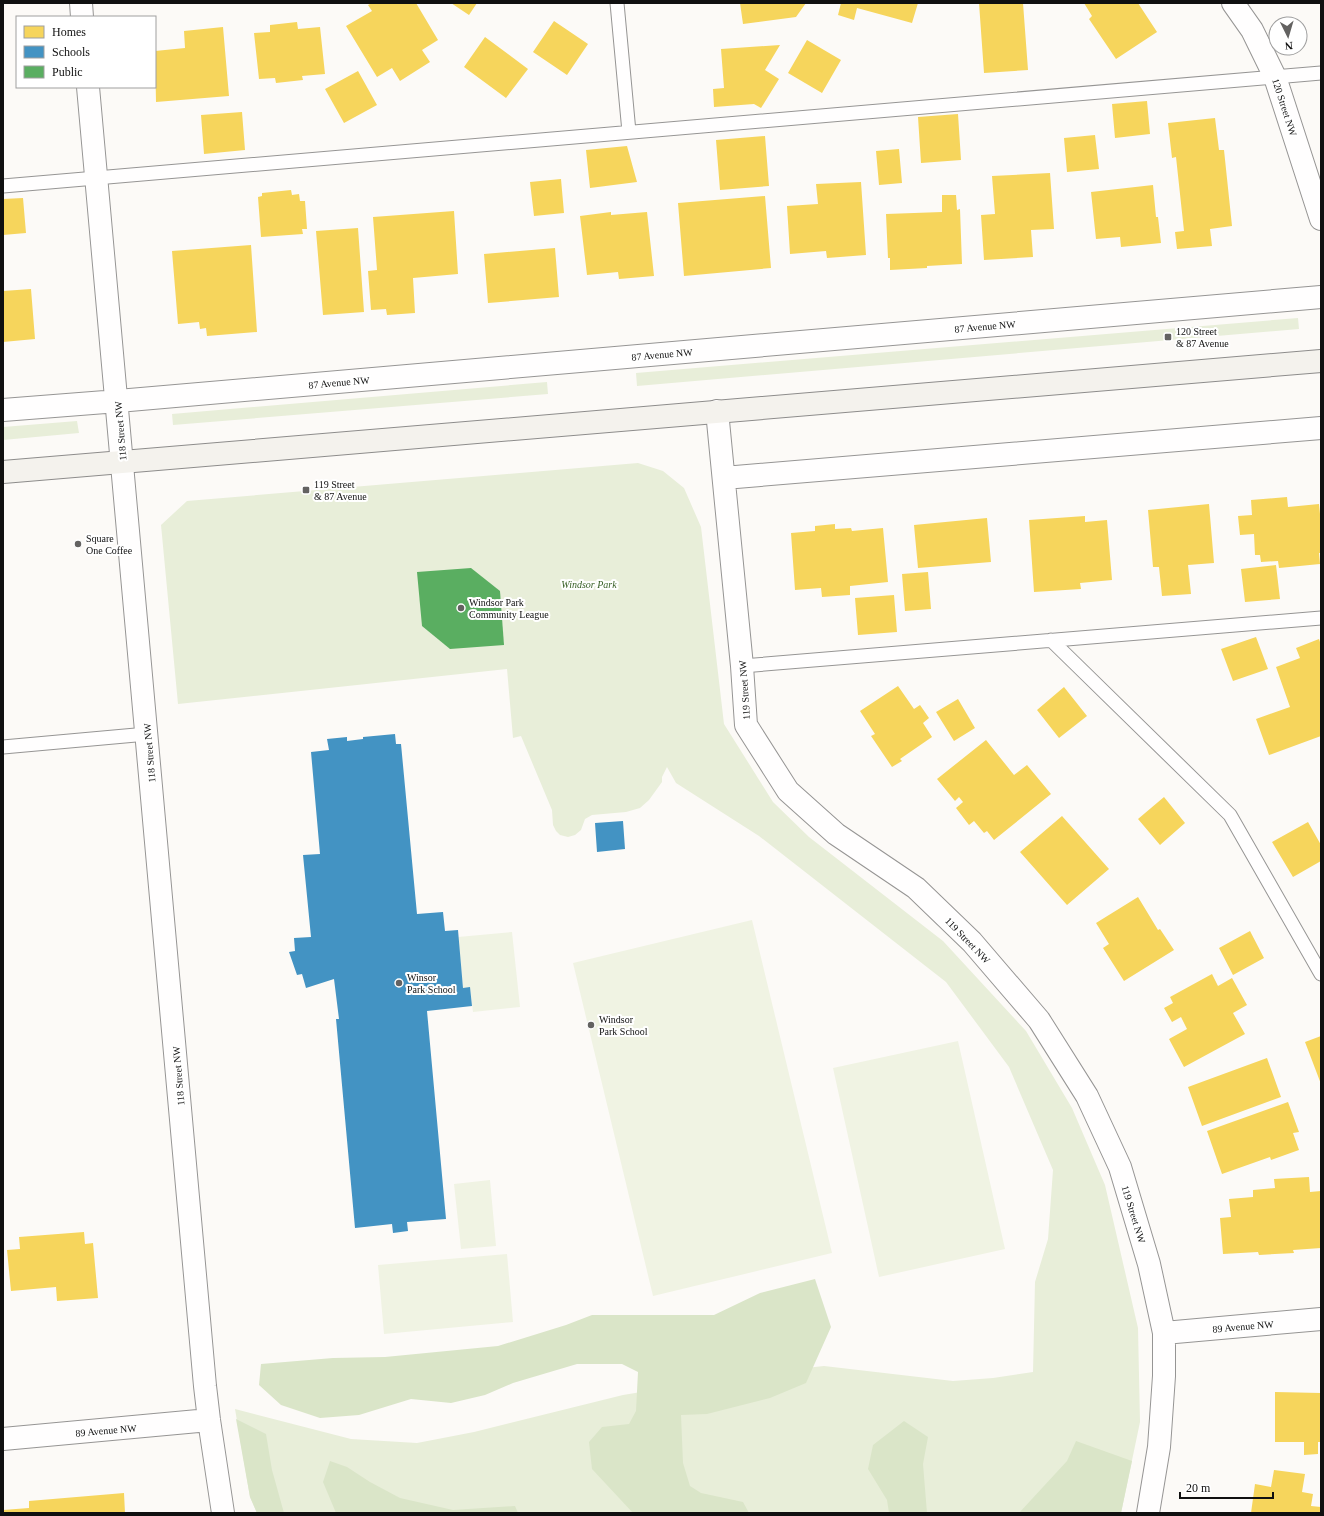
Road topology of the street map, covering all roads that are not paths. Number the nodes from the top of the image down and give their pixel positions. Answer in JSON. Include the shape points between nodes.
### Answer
{"nodes":[{"id":1,"x":81,"y":3,"type":"edge"},
{"id":2,"x":617,"y":3,"type":"edge"},
{"id":3,"x":1233,"y":3,"type":"edge"},
{"id":4,"x":82,"y":16,"type":"edge"},
{"id":5,"x":1321,"y":73,"type":"edge"},
{"id":6,"x":1275,"y":77,"type":"junction"},
{"id":7,"x":88,"y":88,"type":"edge"},
{"id":8,"x":629,"y":132,"type":"junction"},
{"id":9,"x":97,"y":178,"type":"junction"},
{"id":10,"x":3,"y":186,"type":"edge"},
{"id":11,"x":1321,"y":219,"type":"edge"},
{"id":12,"x":1321,"y":297,"type":"edge"},
{"id":13,"x":1321,"y":361,"type":"edge"},
{"id":14,"x":118,"y":401,"type":"junction"},
{"id":15,"x":3,"y":410,"type":"edge"},
{"id":16,"x":717,"y":411,"type":"junction"},
{"id":17,"x":1321,"y":428,"type":"edge"},
{"id":18,"x":123,"y":463,"type":"junction"},
{"id":19,"x":3,"y":472,"type":"edge"},
{"id":20,"x":724,"y":478,"type":"junction"},
{"id":21,"x":1321,"y":618,"type":"edge"},
{"id":22,"x":1051,"y":640,"type":"junction"},
{"id":23,"x":742,"y":666,"type":"junction"},
{"id":24,"x":147,"y":734,"type":"junction"},
{"id":25,"x":3,"y":747,"type":"edge"},
{"id":26,"x":1321,"y":974,"type":"edge"},
{"id":27,"x":1321,"y":1319,"type":"edge"},
{"id":28,"x":1164,"y":1333,"type":"junction"},
{"id":29,"x":209,"y":1420,"type":"junction"},
{"id":30,"x":3,"y":1439,"type":"edge"},
{"id":31,"x":223,"y":1513,"type":"edge"},
{"id":32,"x":1148,"y":1513,"type":"edge"}],
"edges":[{"from":1,"to":4,"type":"street"},
{"from":2,"to":8,"type":"lane"},
{"from":3,"to":6,"type":"street","name":"120 Street NW","via":[[1252,30]]},
{"from":5,"to":6,"type":"lane"},
{"from":6,"to":8,"type":"lane"},
{"from":6,"to":11,"type":"street","name":"120 Street NW"},
{"from":7,"to":9,"type":"street","name":"118 Street NW"},
{"from":8,"to":9,"type":"lane"},
{"from":9,"to":10,"type":"lane"},
{"from":9,"to":14,"type":"street","name":"118 Street NW"},
{"from":12,"to":14,"type":"street","name":"87 Avenue NW"},
{"from":13,"to":16,"type":"main road"},
{"from":14,"to":15,"type":"street","name":"87 Avenue NW"},
{"from":14,"to":18,"type":"street","name":"118 Street NW"},
{"from":16,"to":18,"type":"main road"},
{"from":16,"to":20,"type":"street","name":"119 Street NW"},
{"from":17,"to":20,"type":"street"},
{"from":18,"to":19,"type":"main road"},
{"from":18,"to":24,"type":"street","name":"118 Street NW"},
{"from":20,"to":23,"type":"street","name":"119 Street NW"},
{"from":21,"to":22,"type":"lane"},
{"from":22,"to":23,"type":"lane"},
{"from":22,"to":26,"type":"lane","via":[[1230,815]]},
{"from":23,"to":28,"type":"street","name":"119 Street NW","via":[[746,725],[788,791],[836,834],[916,888],[972,942],[1038,1020],[1087,1096],[1120,1167],[1149,1264]]},
{"from":24,"to":25,"type":"lane"},
{"from":24,"to":29,"type":"street","name":"118 Street NW"},
{"from":27,"to":28,"type":"street","name":"89 Avenue NW"},
{"from":28,"to":32,"type":"street","name":"119 Street NW","via":[[1159,1447]]},
{"from":29,"to":30,"type":"street","name":"89 Avenue NW"},
{"from":29,"to":31,"type":"street","name":"118 Street NW"}]}
